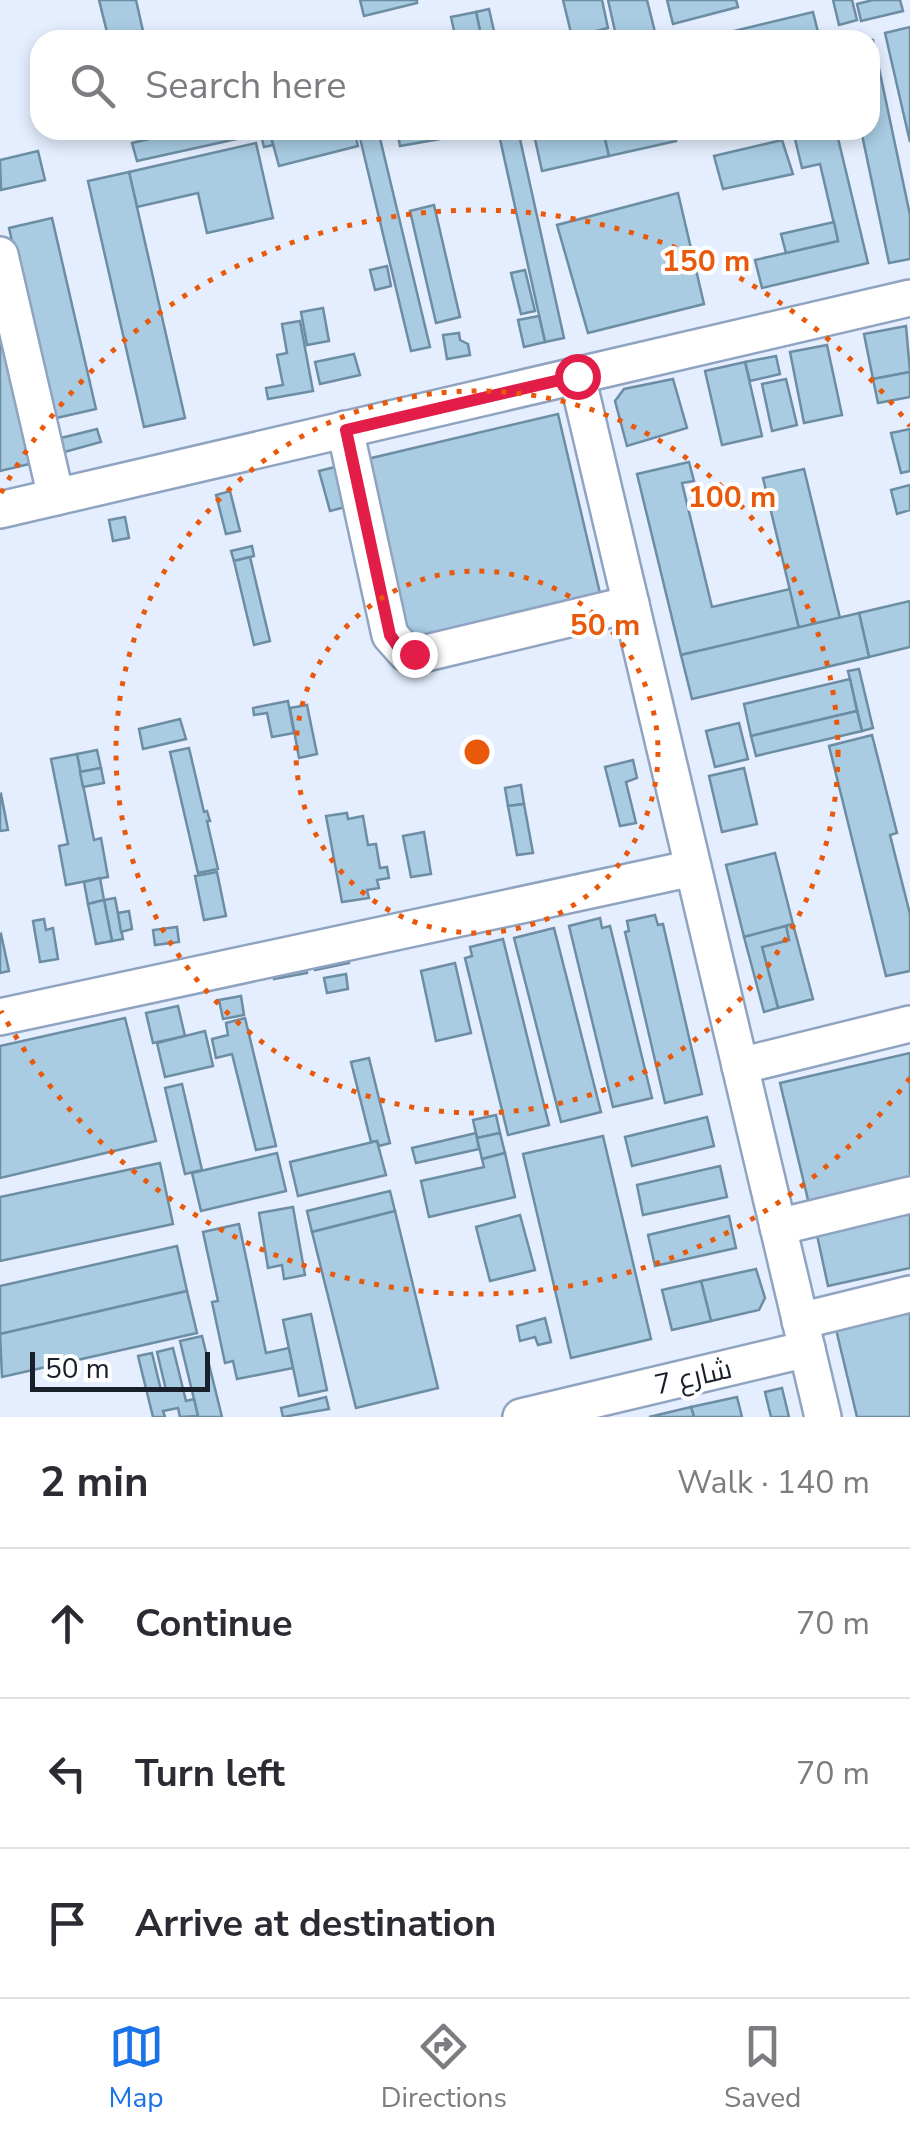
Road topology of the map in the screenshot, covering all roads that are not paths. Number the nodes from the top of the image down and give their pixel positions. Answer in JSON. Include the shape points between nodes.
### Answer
{"nodes":[{"id":1,"x":0,"y":255,"type":"edge"},
{"id":2,"x":910,"y":298,"type":"edge"},
{"id":3,"x":577,"y":376,"type":"junction"},
{"id":4,"x":346,"y":430,"type":"junction"},
{"id":5,"x":56,"y":497,"type":"junction"},
{"id":6,"x":0,"y":510,"type":"edge"},
{"id":7,"x":631,"y":604,"type":"junction"},
{"id":8,"x":694,"y":868,"type":"junction"},
{"id":9,"x":0,"y":1017,"type":"edge"},
{"id":10,"x":910,"y":1024,"type":"edge"},
{"id":11,"x":740,"y":1066,"type":"junction"},
{"id":12,"x":910,"y":1195,"type":"edge"},
{"id":13,"x":778,"y":1227,"type":"junction"},
{"id":14,"x":910,"y":1294,"type":"edge"},
{"id":15,"x":803,"y":1335,"type":"junction"},
{"id":16,"x":520,"y":1417,"type":"edge"},
{"id":17,"x":823,"y":1417,"type":"edge"}],
"edges":[{"from":1,"to":5,"type":"street"},
{"from":2,"to":3,"type":"street"},
{"from":3,"to":4,"type":"street"},
{"from":3,"to":7,"type":"street"},
{"from":4,"to":5,"type":"street"},
{"from":4,"to":7,"type":"street","via":[[390,635],[406,652],[422,654]]},
{"from":5,"to":6,"type":"street"},
{"from":7,"to":8,"type":"street"},
{"from":8,"to":9,"type":"street"},
{"from":8,"to":11,"type":"street"},
{"from":10,"to":11,"type":"street"},
{"from":11,"to":13,"type":"street"},
{"from":12,"to":13,"type":"street"},
{"from":13,"to":15,"type":"street"},
{"from":14,"to":15,"type":"street","name":"شارع 7"},
{"from":15,"to":16,"type":"street","name":"شارع 7"},
{"from":15,"to":17,"type":"street"}]}
